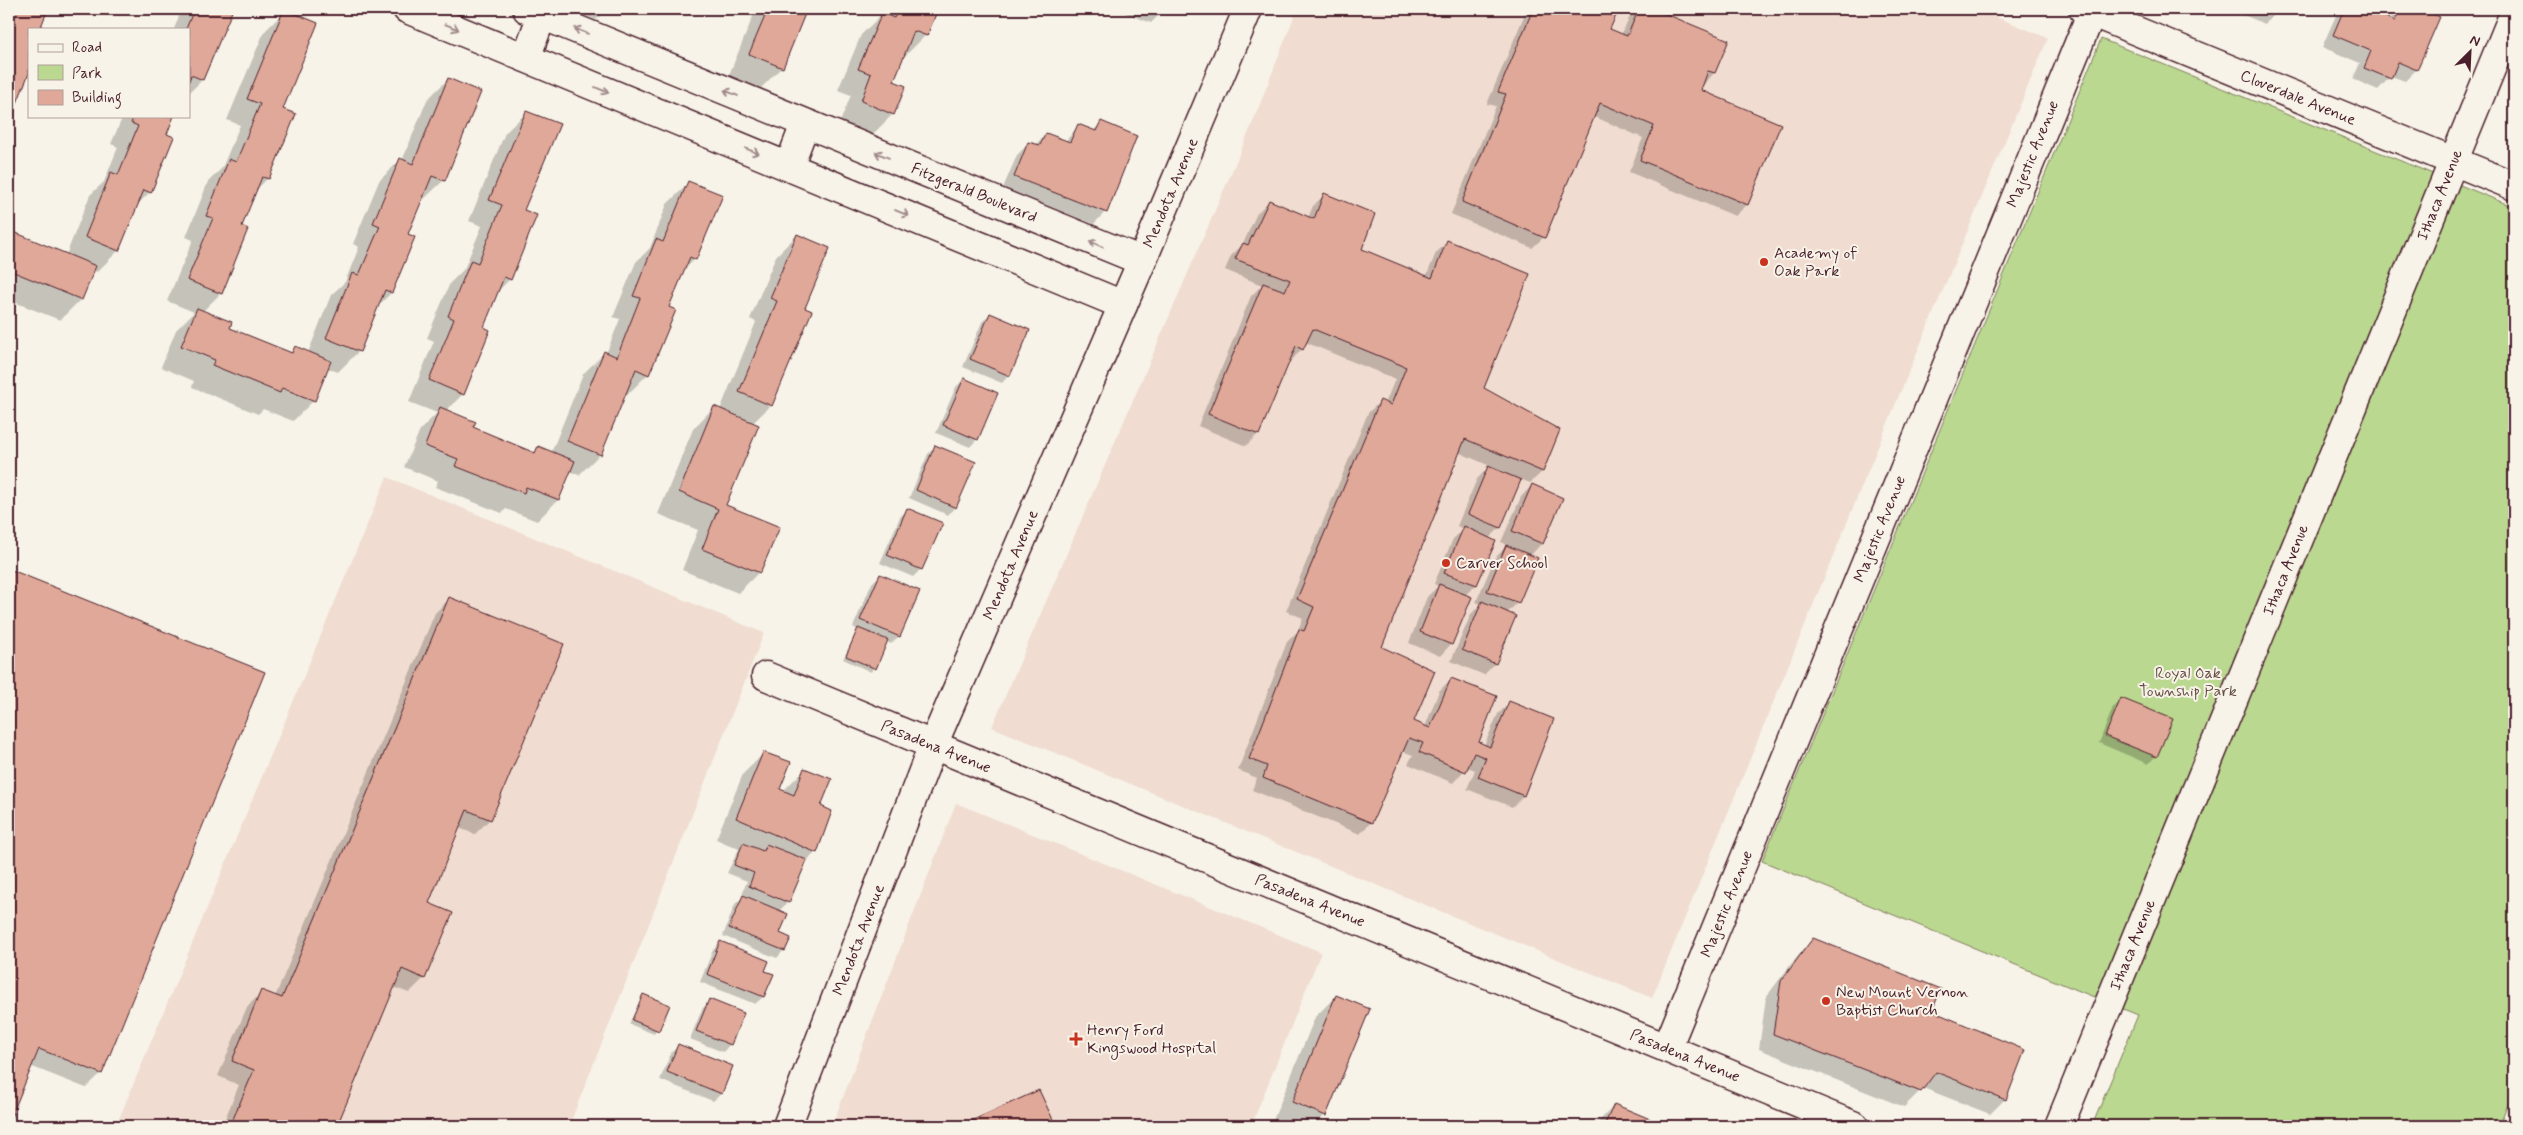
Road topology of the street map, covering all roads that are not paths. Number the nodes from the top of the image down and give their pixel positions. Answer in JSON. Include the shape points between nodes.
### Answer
{"nodes":[{"id":1,"x":407,"y":9,"type":"edge"},
{"id":2,"x":1248,"y":9,"type":"edge"},
{"id":3,"x":2089,"y":10,"type":"edge"},
{"id":4,"x":535,"y":12,"type":"edge"},
{"id":5,"x":2514,"y":14,"type":"edge"},
{"id":6,"x":526,"y":58,"type":"junction"},
{"id":7,"x":806,"y":124,"type":"junction"},
{"id":8,"x":2454,"y":161,"type":"junction"},
{"id":9,"x":789,"y":166,"type":"junction"},
{"id":10,"x":2514,"y":186,"type":"edge"},
{"id":11,"x":1142,"y":261,"type":"junction"},
{"id":12,"x":1123,"y":305,"type":"junction"},
{"id":13,"x":766,"y":676,"type":"dead end"},
{"id":14,"x":933,"y":745,"type":"junction"},
{"id":15,"x":1667,"y":1048,"type":"junction"},
{"id":16,"x":787,"y":1126,"type":"edge"},
{"id":17,"x":1855,"y":1126,"type":"edge"},
{"id":18,"x":2058,"y":1126,"type":"edge"}],
"edges":[{"from":1,"to":6,"type":"street","one_way":true},
{"from":2,"to":11,"type":"street","name":"Mendota Avenue"},
{"from":3,"to":8,"type":"street","name":"Cloverdale Avenue"},
{"from":3,"to":15,"type":"street","name":"Majestic Avenue"},
{"from":4,"to":6,"type":"street","name":"Fitzgerald Boulevard"},
{"from":7,"to":4,"type":"street","name":"Fitzgerald Boulevard","one_way":true},
{"from":5,"to":8,"type":"street","name":"Ithaca Avenue"},
{"from":6,"to":9,"type":"street","one_way":true},
{"from":7,"to":9,"type":"street"},
{"from":11,"to":7,"type":"street","name":"Fitzgerald Boulevard","one_way":true},
{"from":8,"to":10,"type":"street","name":"Cloverdale Avenue"},
{"from":8,"to":18,"type":"street","name":"Ithaca Avenue"},
{"from":9,"to":12,"type":"street","one_way":true},
{"from":11,"to":12,"type":"street","name":"Mendota Avenue"},
{"from":12,"to":14,"type":"street","name":"Mendota Avenue"},
{"from":13,"to":14,"type":"street","name":"Pasadena Avenue"},
{"from":14,"to":15,"type":"street","name":"Pasadena Avenue"},
{"from":14,"to":16,"type":"street","name":"Mendota Avenue"},
{"from":15,"to":17,"type":"street","name":"Pasadena Avenue"}]}
